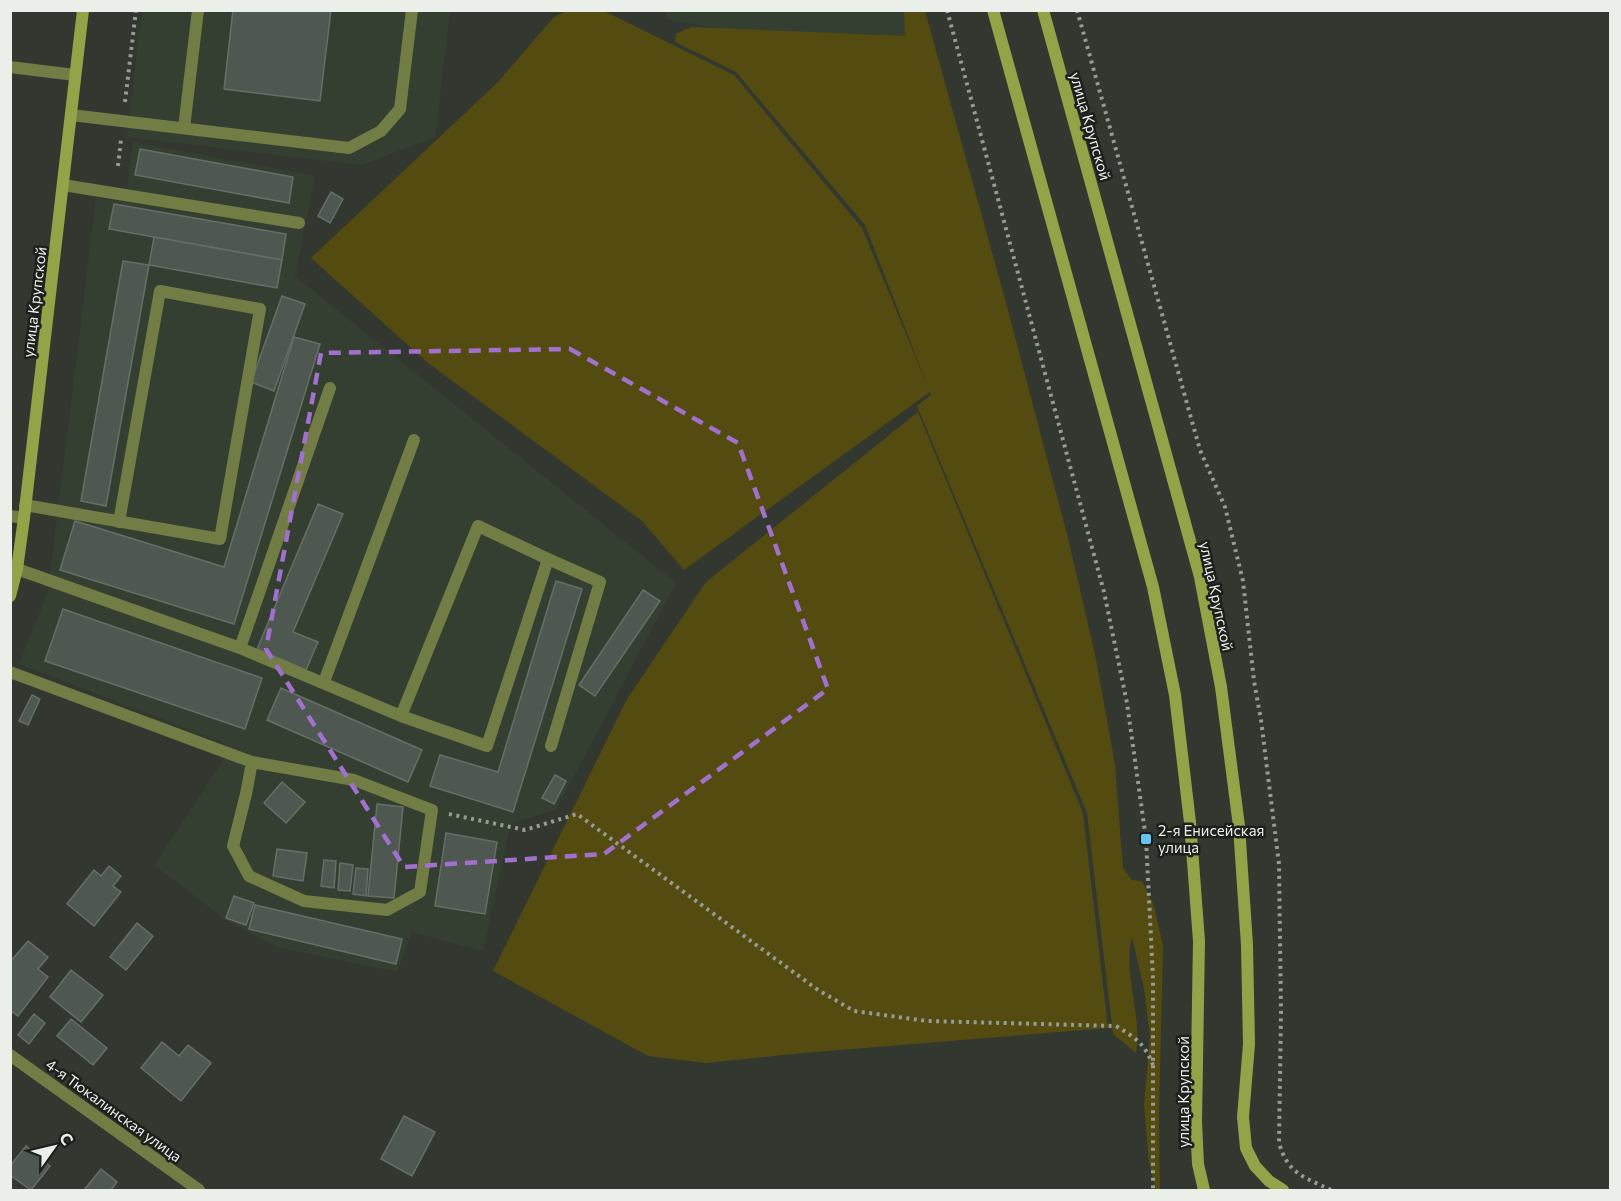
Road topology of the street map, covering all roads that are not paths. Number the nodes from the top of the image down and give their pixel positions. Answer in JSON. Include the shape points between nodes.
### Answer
{"nodes":[{"id":1,"x":83,"y":10,"type":"edge"},
{"id":2,"x":198,"y":10,"type":"edge"},
{"id":3,"x":412,"y":10,"type":"edge"},
{"id":4,"x":993,"y":10,"type":"edge"},
{"id":5,"x":1043,"y":10,"type":"edge"},
{"id":6,"x":10,"y":67,"type":"edge"},
{"id":7,"x":75,"y":75,"type":"junction"},
{"id":8,"x":71,"y":115,"type":"junction"},
{"id":9,"x":184,"y":128,"type":"junction"},
{"id":10,"x":63,"y":185,"type":"junction"},
{"id":11,"x":299,"y":223,"type":"dead end"},
{"id":12,"x":330,"y":388,"type":"dead end"},
{"id":13,"x":414,"y":440,"type":"dead end"},
{"id":14,"x":25,"y":505,"type":"junction"},
{"id":15,"x":10,"y":516,"type":"edge"},
{"id":16,"x":24,"y":518,"type":"junction"},
{"id":17,"x":119,"y":522,"type":"junction"},
{"id":18,"x":548,"y":559,"type":"junction"},
{"id":19,"x":17,"y":569,"type":"junction"},
{"id":20,"x":10,"y":596,"type":"edge"},
{"id":21,"x":240,"y":648,"type":"junction"},
{"id":22,"x":10,"y":672,"type":"edge"},
{"id":23,"x":324,"y":682,"type":"junction"},
{"id":24,"x":401,"y":716,"type":"junction"},
{"id":25,"x":551,"y":746,"type":"dead end"},
{"id":26,"x":252,"y":762,"type":"junction"},
{"id":27,"x":10,"y":1055,"type":"edge"},
{"id":28,"x":199,"y":1191,"type":"edge"},
{"id":29,"x":1204,"y":1191,"type":"edge"},
{"id":30,"x":1283,"y":1191,"type":"edge"}],
"edges":[{"from":1,"to":7,"type":"main road","name":"улица Крупской"},
{"from":2,"to":9,"type":"street"},
{"from":3,"to":9,"type":"street","via":[[400,109],[381,131],[350,148]]},
{"from":4,"to":29,"type":"main road","name":"улица Крупской","via":[[1153,587],[1175,695],[1199,941],[1196,1122]]},
{"from":5,"to":30,"type":"main road","name":"улица Крупской","via":[[1200,577],[1221,687],[1239,826],[1247,945],[1248,1044],[1242,1117],[1246,1148],[1255,1166]]},
{"from":6,"to":7,"type":"street"},
{"from":7,"to":8,"type":"main road","name":"улица Крупской"},
{"from":8,"to":9,"type":"street"},
{"from":8,"to":10,"type":"main road","name":"улица Крупской"},
{"from":10,"to":11,"type":"street"},
{"from":10,"to":14,"type":"main road","name":"улица Крупской"},
{"from":12,"to":21,"type":"street"},
{"from":13,"to":23,"type":"street"},
{"from":14,"to":16,"type":"main road","name":"улица Крупской"},
{"from":14,"to":17,"type":"street"},
{"from":15,"to":16,"type":"street"},
{"from":16,"to":19,"type":"main road","name":"улица Крупской"},
{"from":17,"to":17,"type":"street","via":[[219,539],[260,309],[160,291]]},
{"from":18,"to":24,"type":"street","via":[[478,526]]},
{"from":18,"to":24,"type":"street","via":[[487,746]]},
{"from":18,"to":25,"type":"street","via":[[600,582]]},
{"from":19,"to":20,"type":"main road","name":"улица Крупской"},
{"from":19,"to":21,"type":"street"},
{"from":21,"to":23,"type":"street"},
{"from":22,"to":26,"type":"street"},
{"from":23,"to":24,"type":"street"},
{"from":26,"to":26,"type":"street","via":[[233,846],[249,876],[304,901],[387,910],[420,892],[432,810],[354,780]]},
{"from":27,"to":28,"type":"street","name":"4-я Тюкалинская улица"}]}
